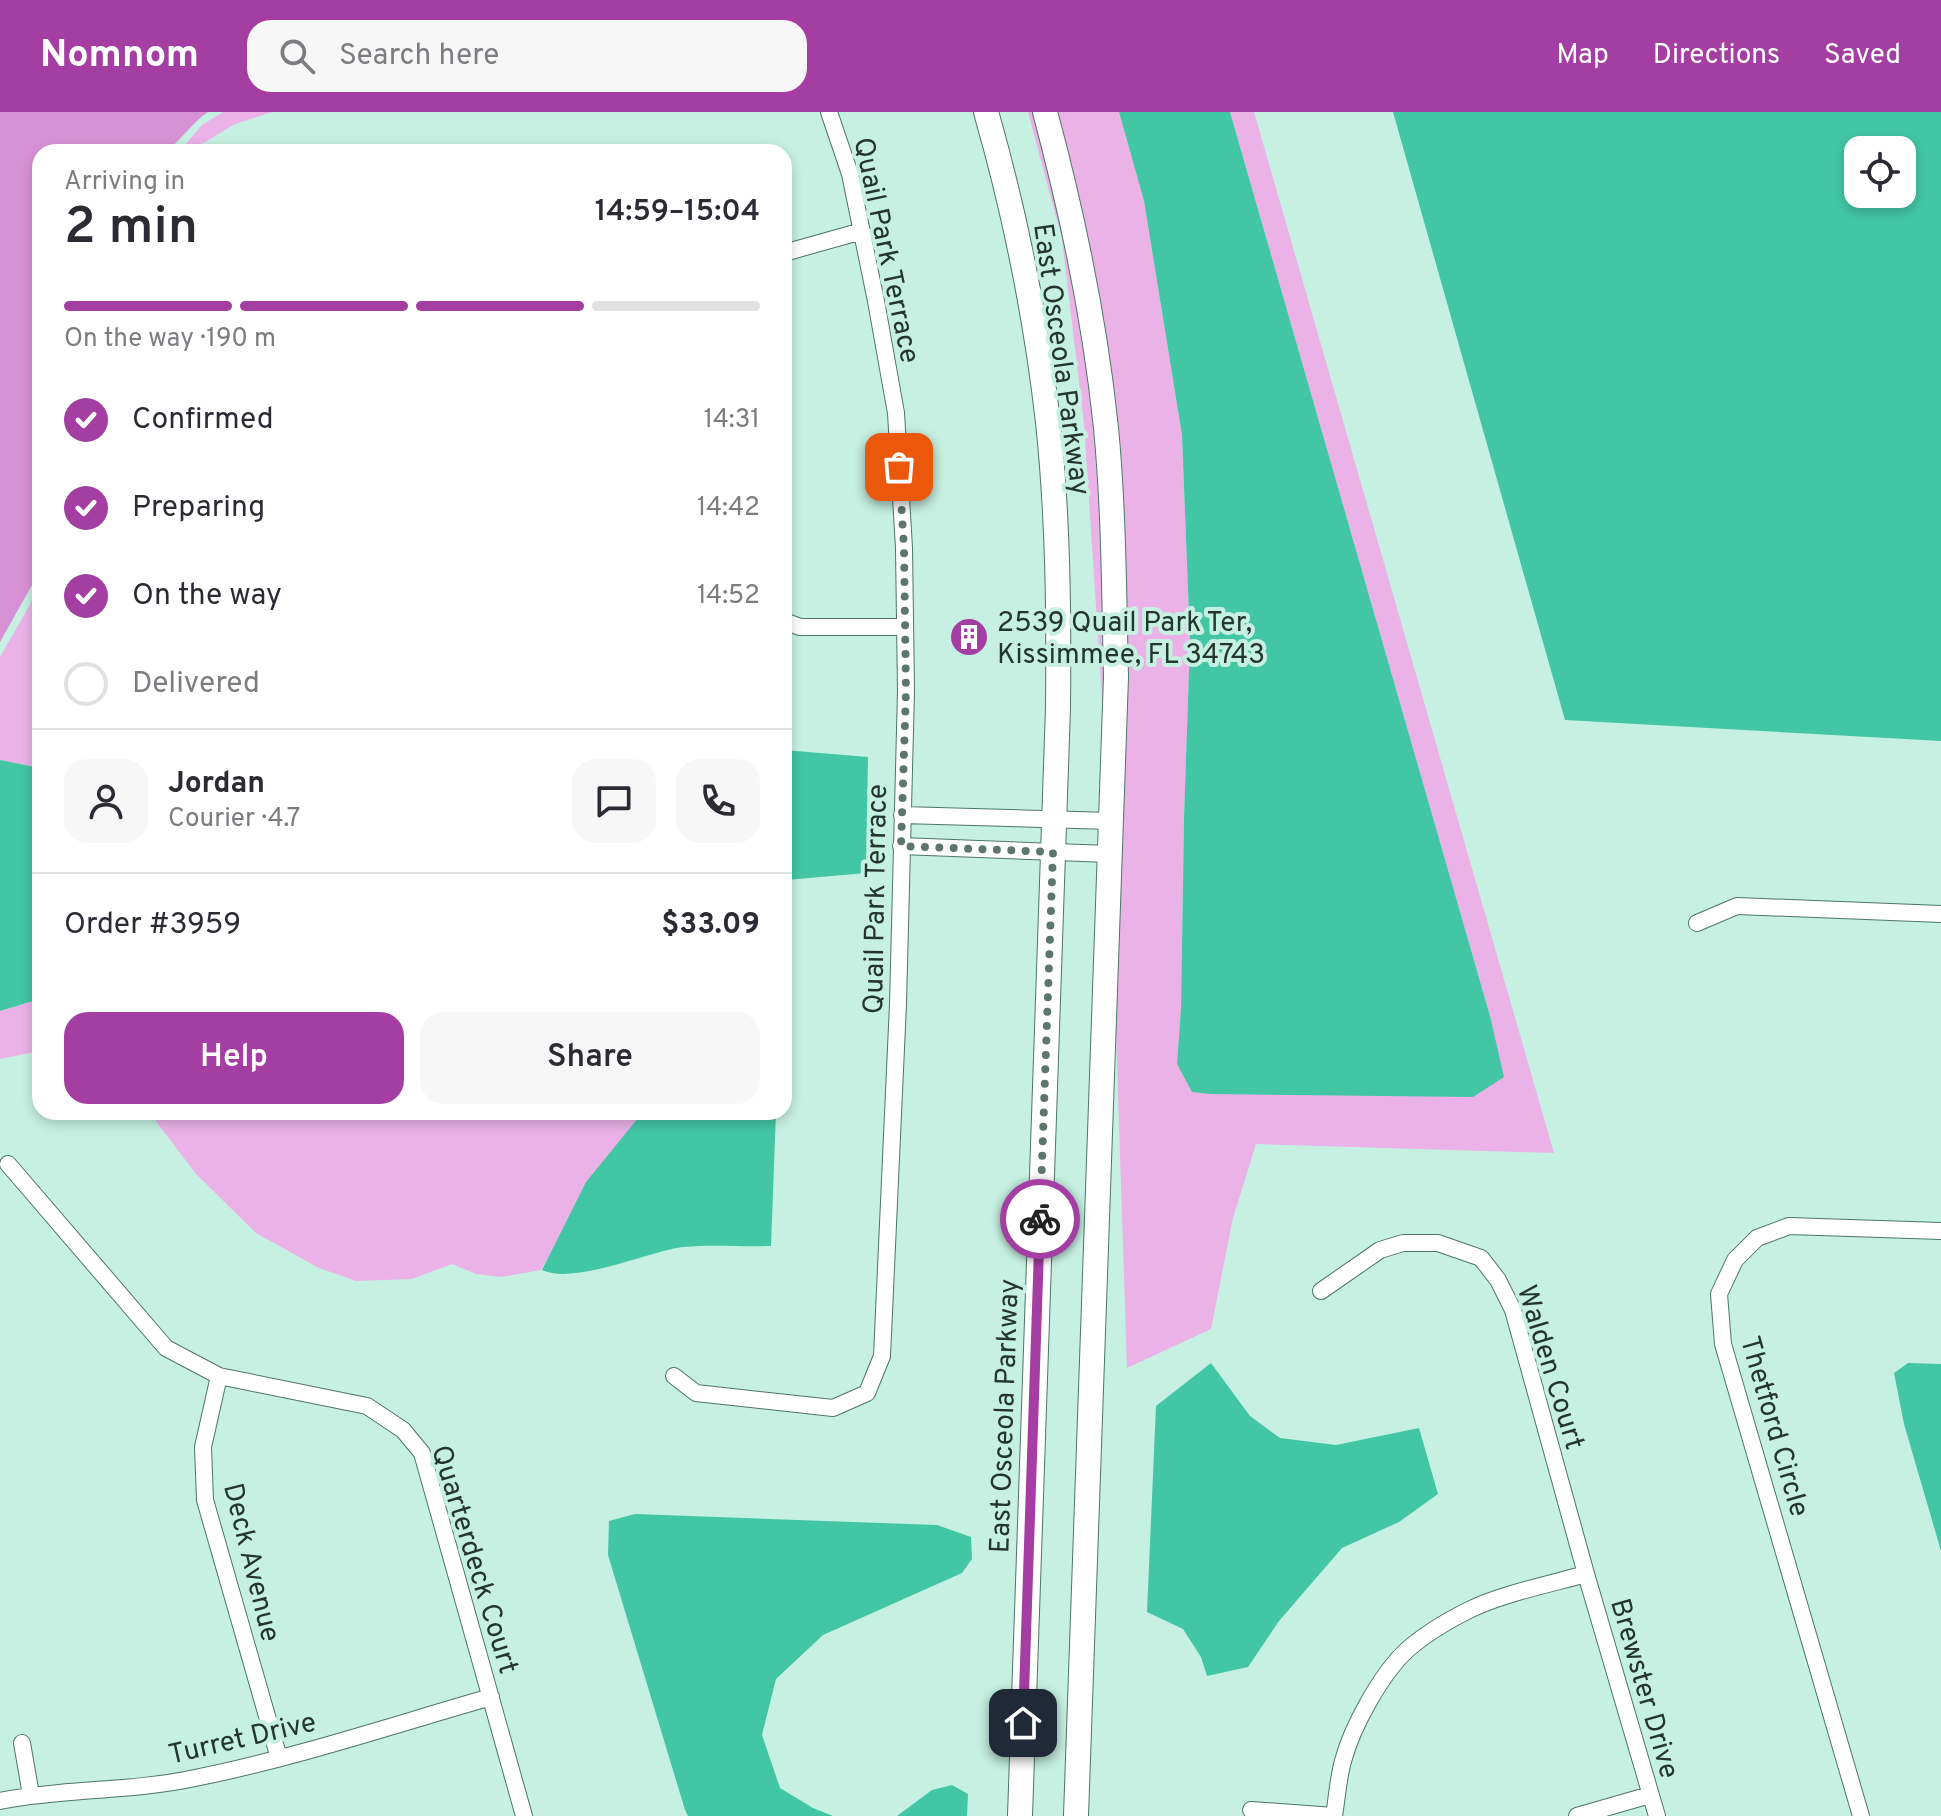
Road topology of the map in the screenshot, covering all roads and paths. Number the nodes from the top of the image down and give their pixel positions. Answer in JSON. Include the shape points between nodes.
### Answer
{"nodes":[{"id":1,"x":829,"y":112,"type":"edge"},
{"id":2,"x":986,"y":112,"type":"edge"},
{"id":3,"x":1045,"y":112,"type":"edge"},
{"id":4,"x":862,"y":231,"type":"junction"},
{"id":5,"x":792,"y":251,"type":"edge"},
{"id":6,"x":792,"y":624,"type":"edge"},
{"id":7,"x":905,"y":627,"type":"junction"},
{"id":8,"x":902,"y":815,"type":"junction"},
{"id":9,"x":1054,"y":820,"type":"junction"},
{"id":10,"x":1111,"y":821,"type":"junction"},
{"id":11,"x":901,"y":846,"type":"junction"},
{"id":12,"x":1053,"y":852,"type":"junction"},
{"id":13,"x":1109,"y":854,"type":"junction"},
{"id":14,"x":1941,"y":914,"type":"edge"},
{"id":15,"x":1697,"y":923,"type":"dead end"},
{"id":16,"x":8,"y":1164,"type":"dead end"},
{"id":17,"x":1941,"y":1231,"type":"edge"},
{"id":18,"x":1321,"y":1291,"type":"dead end"},
{"id":19,"x":219,"y":1376,"type":"junction"},
{"id":20,"x":674,"y":1376,"type":"dead end"},
{"id":21,"x":1586,"y":1574,"type":"junction"},
{"id":22,"x":491,"y":1697,"type":"junction"},
{"id":23,"x":22,"y":1743,"type":"dead end"},
{"id":24,"x":279,"y":1758,"type":"junction"},
{"id":25,"x":31,"y":1795,"type":"junction"},
{"id":26,"x":1650,"y":1795,"type":"junction"},
{"id":27,"x":0,"y":1801,"type":"edge"},
{"id":28,"x":1251,"y":1810,"type":"dead end"},
{"id":29,"x":524,"y":1816,"type":"edge"},
{"id":30,"x":1020,"y":1816,"type":"edge"},
{"id":31,"x":1076,"y":1816,"type":"edge"},
{"id":32,"x":1334,"y":1816,"type":"edge"},
{"id":33,"x":1577,"y":1816,"type":"edge"},
{"id":34,"x":1657,"y":1816,"type":"edge"},
{"id":35,"x":1861,"y":1816,"type":"edge"}],
"edges":[{"from":1,"to":4,"type":"street","name":"Quail Park Terrace"},
{"from":2,"to":9,"type":"main road","name":"East Osceola Parkway","via":[[1033,320],[1047,421],[1059,599]]},
{"from":3,"to":10,"type":"main road","name":"East Osceola Parkway","via":[[1080,257],[1106,429],[1116,677]]},
{"from":4,"to":5,"type":"street"},
{"from":4,"to":7,"type":"street","name":"Quail Park Terrace","via":[[896,413]]},
{"from":6,"to":7,"type":"street"},
{"from":7,"to":8,"type":"street","name":"Quail Park Terrace"},
{"from":8,"to":9,"type":"street"},
{"from":8,"to":11,"type":"street","name":"Quail Park Terrace"},
{"from":9,"to":10,"type":"street"},
{"from":9,"to":12,"type":"main road","name":"East Osceola Parkway"},
{"from":10,"to":13,"type":"main road","name":"East Osceola Parkway"},
{"from":11,"to":12,"type":"street"},
{"from":11,"to":20,"type":"street","name":"Quail Park Terrace","via":[[882,1356],[867,1393],[833,1408],[696,1393]]},
{"from":12,"to":13,"type":"street"},
{"from":12,"to":30,"type":"main road","name":"East Osceola Parkway"},
{"from":13,"to":31,"type":"main road","name":"East Osceola Parkway"},
{"from":14,"to":15,"type":"street","via":[[1737,906]]},
{"from":16,"to":19,"type":"street","name":"Quarterdeck Court","via":[[166,1348]]},
{"from":17,"to":35,"type":"street","name":"Thetford Circle","via":[[1789,1226],[1757,1238],[1735,1260],[1719,1294],[1723,1344]]},
{"from":18,"to":21,"type":"street","name":"Walden Court","via":[[1380,1250],[1403,1243],[1438,1243],[1481,1258],[1513,1310]]},
{"from":19,"to":22,"type":"street","name":"Quarterdeck Court","via":[[367,1406],[403,1430],[422,1453]]},
{"from":19,"to":24,"type":"street","name":"Deck Avenue","via":[[203,1447],[205,1500]]},
{"from":21,"to":26,"type":"street","name":"Brewster Drive"},
{"from":21,"to":32,"type":"street","via":[[1470,1610],[1405,1652],[1363,1713],[1343,1761]]},
{"from":22,"to":24,"type":"street","name":"Turret Drive"},
{"from":22,"to":29,"type":"street","name":"Quarterdeck Court"},
{"from":23,"to":25,"type":"street"},
{"from":24,"to":25,"type":"street","name":"Turret Drive","via":[[192,1779]]},
{"from":25,"to":27,"type":"street","name":"Turret Drive"},
{"from":26,"to":33,"type":"street"},
{"from":26,"to":34,"type":"street","name":"Brewster Drive"},
{"from":28,"to":32,"type":"street"}]}
